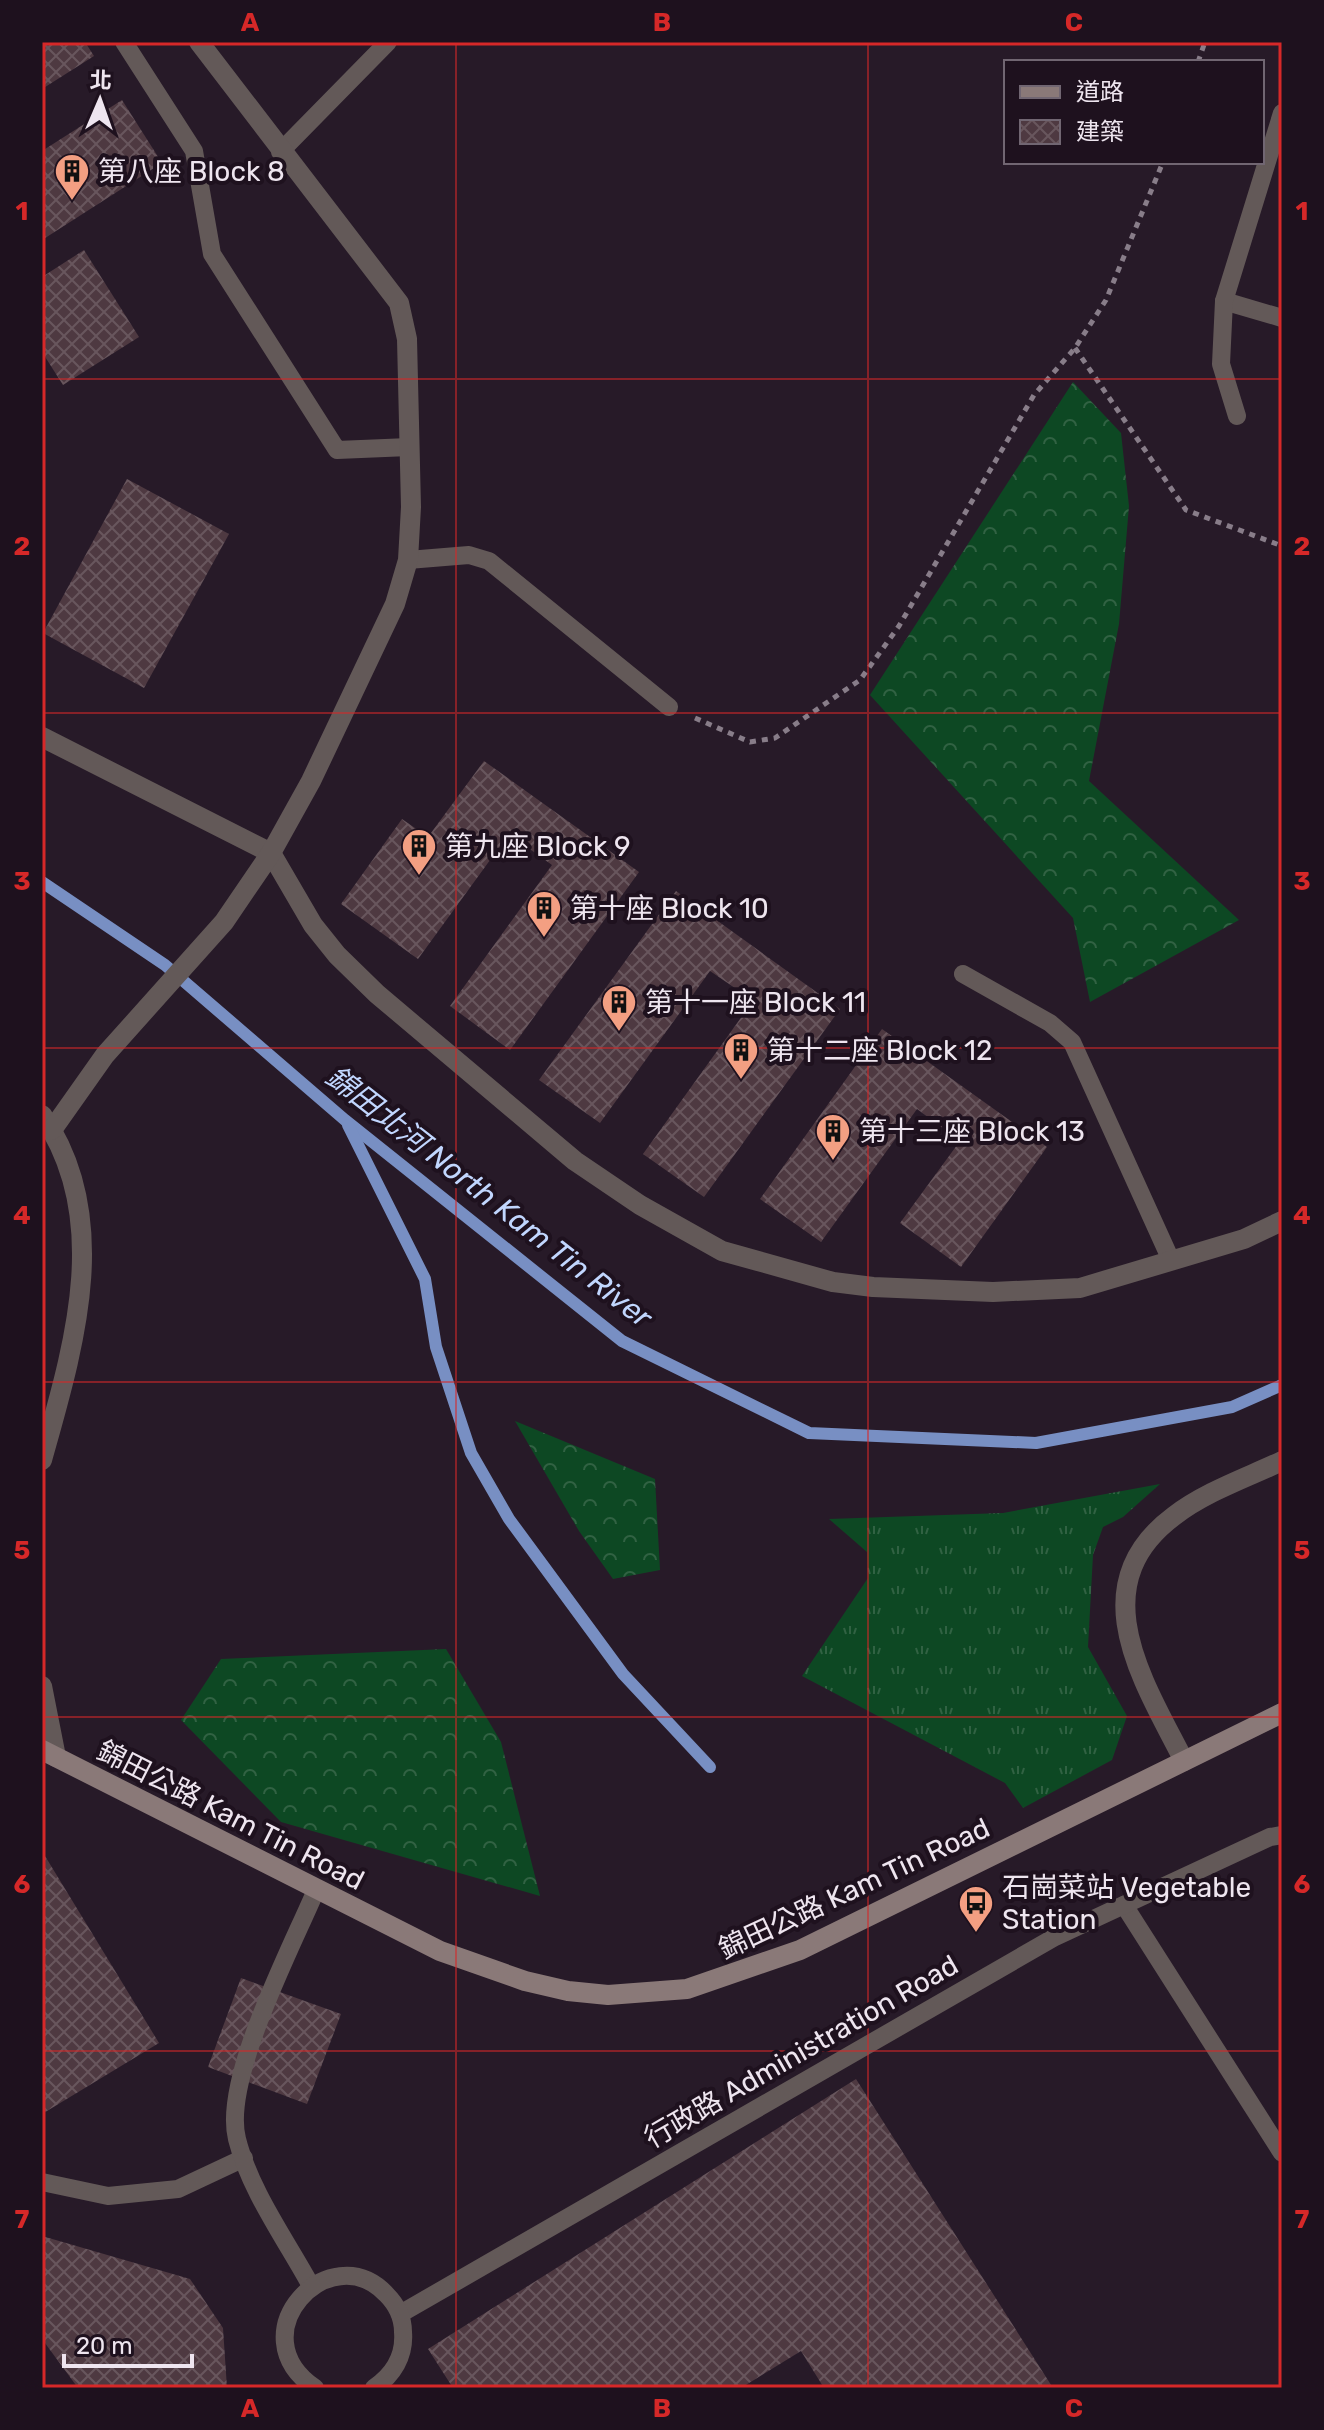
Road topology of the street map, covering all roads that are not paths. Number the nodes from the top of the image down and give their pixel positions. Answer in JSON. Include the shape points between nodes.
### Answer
{"nodes":[{"id":1,"x":124,"y":42,"type":"edge"},
{"id":2,"x":199,"y":42,"type":"edge"},
{"id":3,"x":388,"y":42,"type":"edge"},
{"id":4,"x":1282,"y":113,"type":"edge"},
{"id":5,"x":280,"y":152,"type":"junction"},
{"id":6,"x":1224,"y":301,"type":"junction"},
{"id":7,"x":1282,"y":318,"type":"edge"},
{"id":8,"x":1237,"y":416,"type":"dead end"},
{"id":9,"x":409,"y":447,"type":"junction"},
{"id":10,"x":408,"y":560,"type":"junction"},
{"id":11,"x":669,"y":707,"type":"road end"},
{"id":12,"x":42,"y":737,"type":"edge"},
{"id":13,"x":271,"y":853,"type":"junction"},
{"id":14,"x":963,"y":974,"type":"dead end"},
{"id":15,"x":47,"y":1122,"type":"edge"},
{"id":16,"x":1282,"y":1221,"type":"edge"},
{"id":17,"x":1170,"y":1258,"type":"junction"},
{"id":18,"x":42,"y":1460,"type":"edge"},
{"id":19,"x":1282,"y":1461,"type":"edge"},
{"id":20,"x":42,"y":1686,"type":"edge"},
{"id":21,"x":1282,"y":1713,"type":"edge"},
{"id":22,"x":49,"y":1754,"type":"edge"},
{"id":23,"x":1184,"y":1761,"type":"junction"},
{"id":24,"x":1282,"y":1835,"type":"edge"},
{"id":25,"x":316,"y":1890,"type":"junction"},
{"id":26,"x":1124,"y":1905,"type":"junction"},
{"id":27,"x":1282,"y":2153,"type":"edge"},
{"id":28,"x":244,"y":2158,"type":"junction"},
{"id":29,"x":42,"y":2182,"type":"edge"},
{"id":30,"x":311,"y":2286,"type":"junction"},
{"id":31,"x":400,"y":2314,"type":"junction"},
{"id":32,"x":314,"y":2388,"type":"edge"},
{"id":33,"x":374,"y":2388,"type":"edge"}],
"edges":[{"from":1,"to":9,"type":"lane","via":[[194,151],[212,254],[337,450]]},
{"from":2,"to":5,"type":"street"},
{"from":3,"to":5,"type":"lane"},
{"from":4,"to":6,"type":"lane"},
{"from":5,"to":9,"type":"street","via":[[399,303],[407,339]]},
{"from":6,"to":7,"type":"lane"},
{"from":6,"to":8,"type":"lane","via":[[1221,364]]},
{"from":9,"to":10,"type":"street"},
{"from":10,"to":11,"type":"lane","via":[[469,555],[489,561]]},
{"from":10,"to":13,"type":"street","via":[[388,618]]},
{"from":12,"to":13,"type":"street"},
{"from":13,"to":15,"type":"street","via":[[224,922]]},
{"from":13,"to":17,"type":"street","via":[[313,925],[377,994],[575,1161],[722,1251],[833,1282],[993,1292],[1080,1288]]},
{"from":14,"to":17,"type":"lane","via":[[1050,1023],[1072,1042]]},
{"from":15,"to":18,"type":"street","via":[[81,1205],[83,1256],[70,1359]]},
{"from":16,"to":17,"type":"street","via":[[1244,1239]]},
{"from":19,"to":23,"type":"street","via":[[1175,1515],[1157,1530],[1132,1568],[1126,1588],[1126,1632],[1140,1673]]},
{"from":20,"to":22,"type":"street"},
{"from":21,"to":23,"type":"main road","name":"錦田公路 Kam Tin Road"},
{"from":22,"to":25,"type":"main road","name":"錦田公路 Kam Tin Road"},
{"from":23,"to":25,"type":"main road","name":"錦田公路 Kam Tin Road","via":[[800,1950],[687,1989],[608,1995],[525,1981],[440,1951]]},
{"from":24,"to":26,"type":"lane","name":"行政路 Administration Road"},
{"from":25,"to":28,"type":"lane","via":[[237,2081],[233,2111]]},
{"from":26,"to":27,"type":"lane"},
{"from":26,"to":31,"type":"lane","name":"行政路 Administration Road","via":[[1055,1937]]},
{"from":28,"to":29,"type":"lane","via":[[178,2189],[108,2196]]},
{"from":28,"to":30,"type":"lane"},
{"from":30,"to":31,"type":"lane","via":[[340,2277],[369,2282]]},
{"from":30,"to":32,"type":"lane","via":[[291,2309],[284,2337],[293,2366]]},
{"from":31,"to":33,"type":"lane","via":[[400,2357]]}]}
